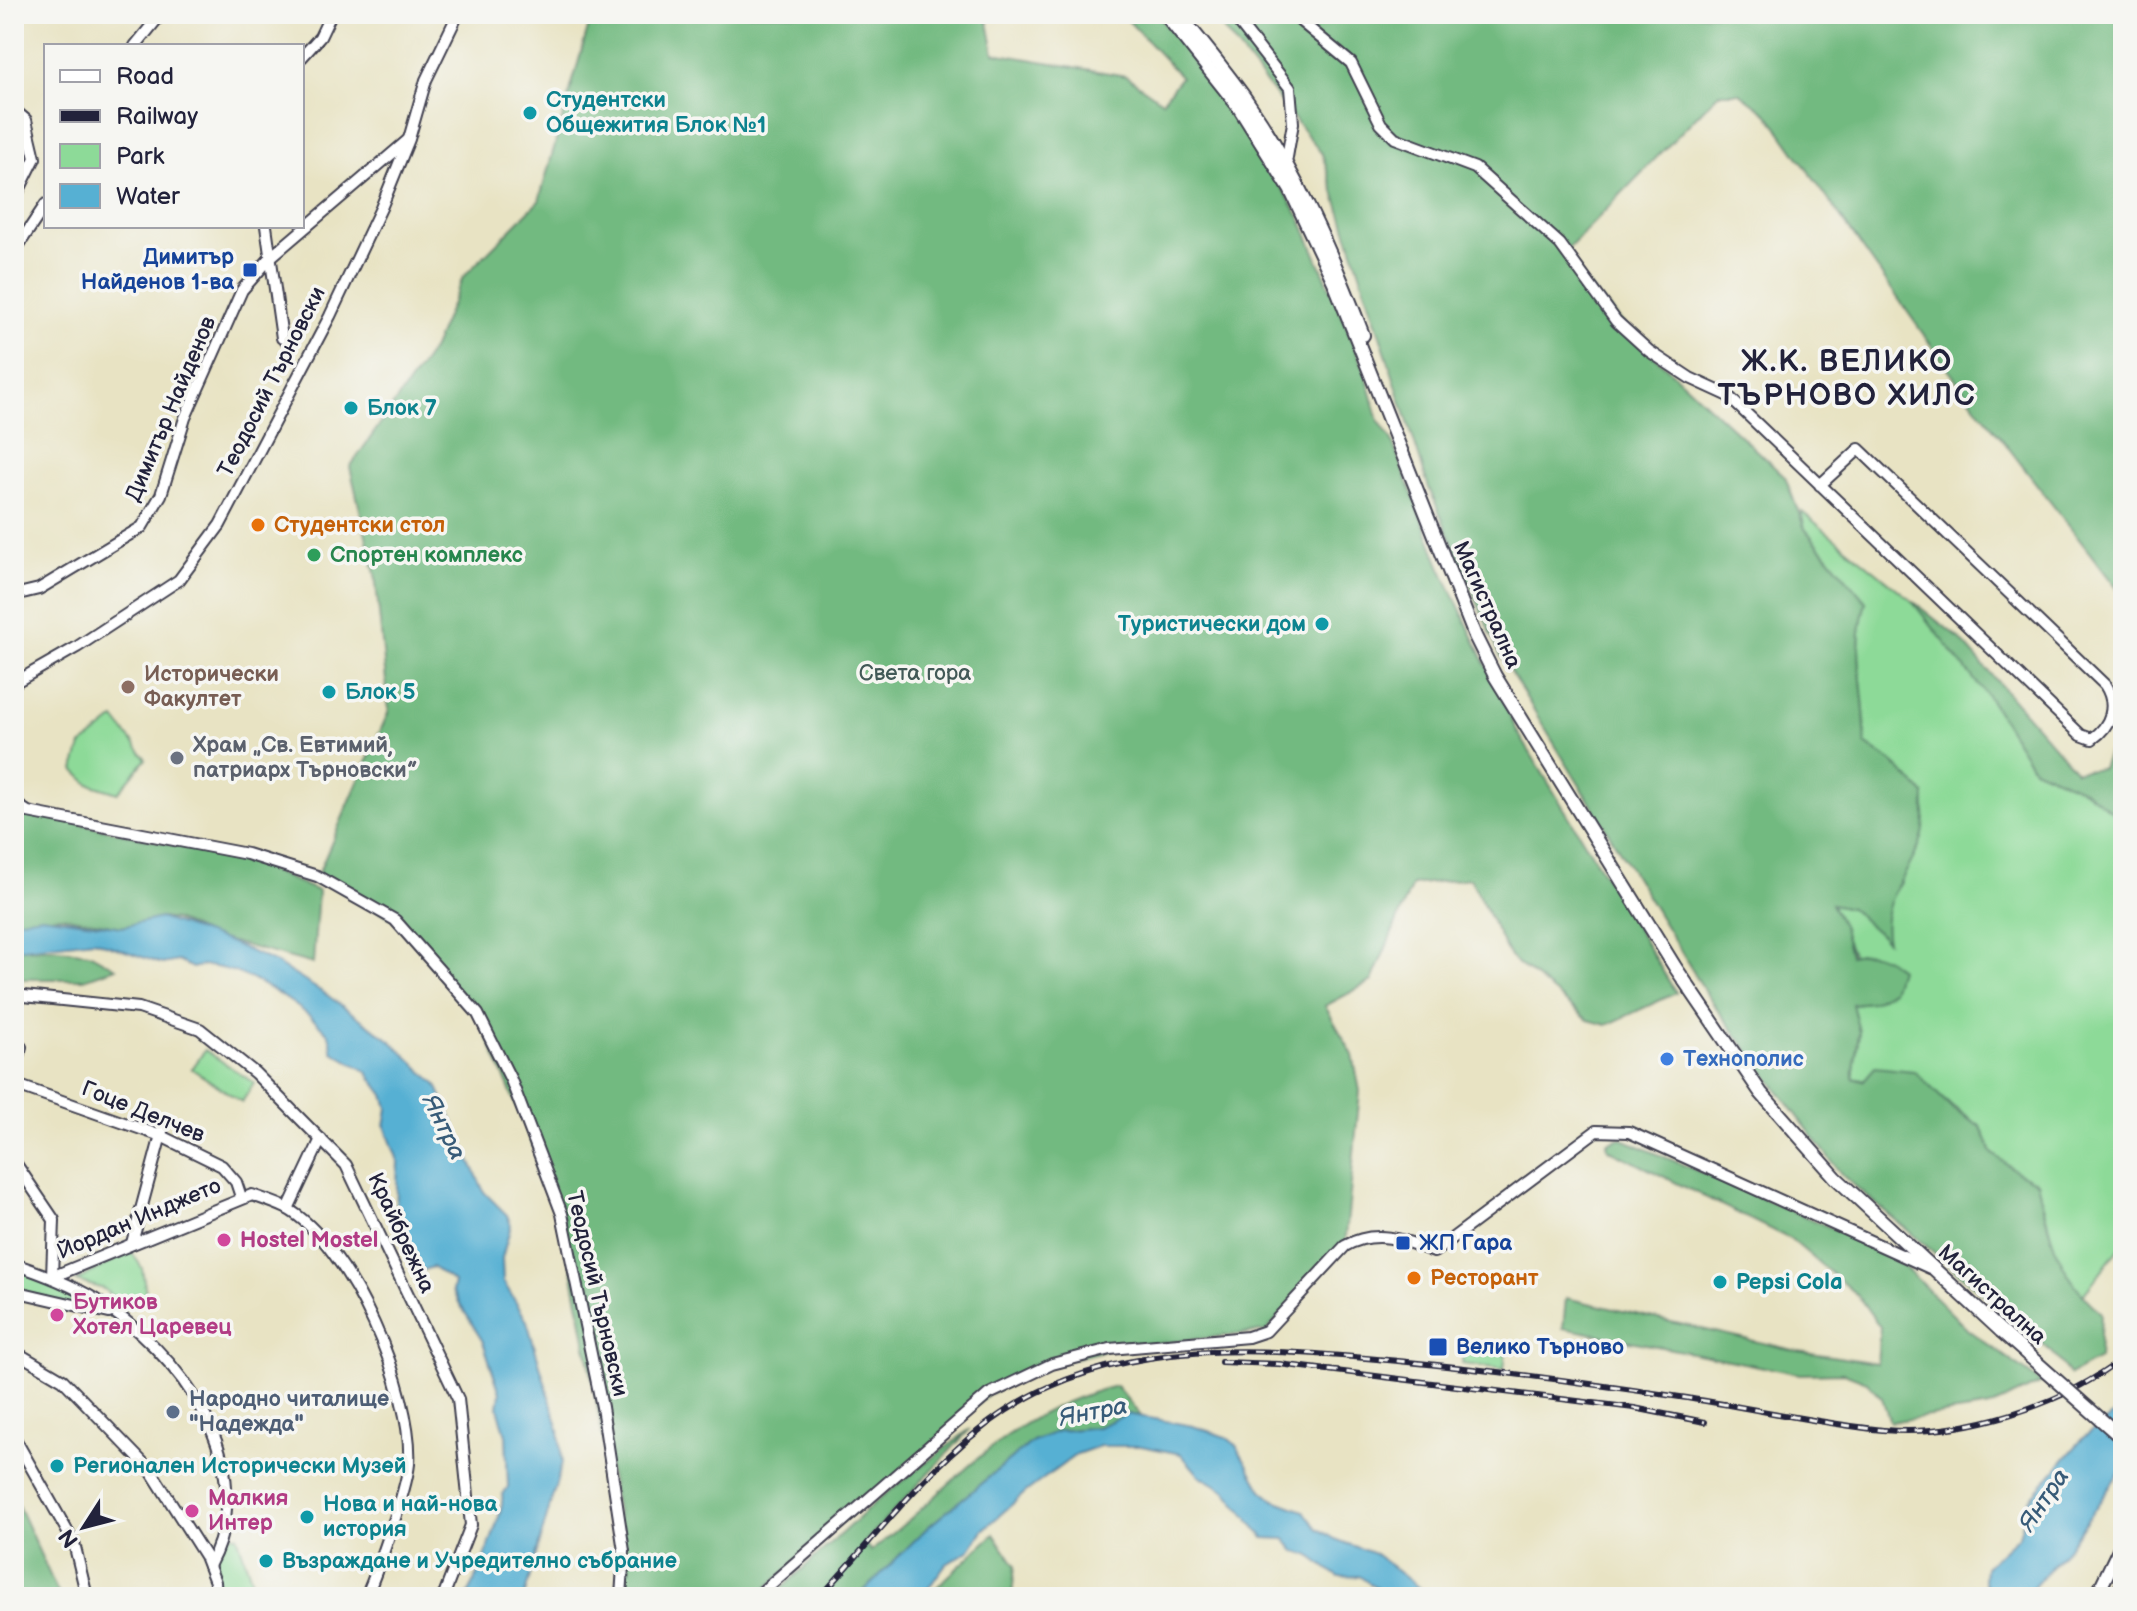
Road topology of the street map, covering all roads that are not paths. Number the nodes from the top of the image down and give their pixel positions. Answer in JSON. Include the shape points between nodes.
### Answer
{"nodes":[{"id":1,"x":161,"y":14,"type":"edge"},
{"id":2,"x":331,"y":14,"type":"edge"},
{"id":3,"x":458,"y":14,"type":"edge"},
{"id":4,"x":1165,"y":14,"type":"edge"},
{"id":5,"x":1179,"y":14,"type":"edge"},
{"id":6,"x":1232,"y":14,"type":"edge"},
{"id":7,"x":1292,"y":14,"type":"edge"},
{"id":8,"x":137,"y":44,"type":"edge"},
{"id":9,"x":304,"y":57,"type":"edge"},
{"id":10,"x":14,"y":110,"type":"edge"},
{"id":11,"x":409,"y":139,"type":"junction"},
{"id":12,"x":1286,"y":163,"type":"junction"},
{"id":13,"x":14,"y":200,"type":"edge"},
{"id":14,"x":44,"y":207,"type":"edge"},
{"id":15,"x":266,"y":228,"type":"edge"},
{"id":16,"x":15,"y":247,"type":"edge"},
{"id":17,"x":272,"y":256,"type":"junction"},
{"id":18,"x":282,"y":338,"type":"dead end"},
{"id":19,"x":1820,"y":485,"type":"junction"},
{"id":20,"x":14,"y":595,"type":"edge"},
{"id":21,"x":14,"y":683,"type":"edge"},
{"id":22,"x":14,"y":803,"type":"edge"},
{"id":23,"x":14,"y":995,"type":"edge"},
{"id":24,"x":21,"y":1047,"type":"dead end"},
{"id":25,"x":14,"y":1083,"type":"edge"},
{"id":26,"x":165,"y":1120,"type":"dead end"},
{"id":27,"x":161,"y":1136,"type":"junction"},
{"id":28,"x":321,"y":1139,"type":"junction"},
{"id":29,"x":14,"y":1161,"type":"edge"},
{"id":30,"x":1836,"y":1178,"type":"junction"},
{"id":31,"x":241,"y":1197,"type":"junction"},
{"id":32,"x":288,"y":1209,"type":"junction"},
{"id":33,"x":132,"y":1243,"type":"junction"},
{"id":34,"x":14,"y":1264,"type":"edge"},
{"id":35,"x":1931,"y":1269,"type":"junction"},
{"id":36,"x":52,"y":1277,"type":"junction"},
{"id":37,"x":14,"y":1291,"type":"edge"},
{"id":38,"x":118,"y":1316,"type":"junction"},
{"id":39,"x":14,"y":1351,"type":"edge"},
{"id":40,"x":14,"y":1437,"type":"edge"},
{"id":41,"x":2123,"y":1439,"type":"edge"},
{"id":42,"x":2123,"y":1541,"type":"edge"},
{"id":43,"x":207,"y":1561,"type":"junction"},
{"id":44,"x":2123,"y":1583,"type":"edge"},
{"id":45,"x":87,"y":1597,"type":"edge"},
{"id":46,"x":216,"y":1597,"type":"edge"},
{"id":47,"x":366,"y":1597,"type":"edge"},
{"id":48,"x":443,"y":1597,"type":"edge"},
{"id":49,"x":621,"y":1597,"type":"edge"},
{"id":50,"x":756,"y":1597,"type":"edge"},
{"id":51,"x":2098,"y":1597,"type":"edge"},
{"id":52,"x":2117,"y":1597,"type":"edge"}],
"edges":[{"from":1,"to":8,"type":"street"},
{"from":2,"to":9,"type":"street"},
{"from":3,"to":11,"type":"street","name":"Теодосий Търновски","via":[[426,80]]},
{"from":4,"to":30,"type":"main road","name":"Магистрална","via":[[1238,106],[1290,189],[1334,282],[1495,676],[1729,1049]]},
{"from":5,"to":12,"type":"main road","name":"Магистрална","via":[[1246,99]]},
{"from":6,"to":12,"type":"street","via":[[1290,88],[1293,123]]},
{"from":7,"to":19,"type":"street","via":[[1351,63],[1381,124],[1395,138],[1452,158],[1487,178],[1560,244],[1616,321],[1649,351],[1727,395]]},
{"from":10,"to":13,"type":"street","via":[[26,120],[35,158]]},
{"from":11,"to":17,"type":"street","name":"Димитър Найденов"},
{"from":11,"to":21,"type":"street","name":"Теодосий Търновски","via":[[330,316],[198,557],[179,580]]},
{"from":12,"to":30,"type":"main road","name":"Магистрална","via":[[1342,278],[1500,673],[1734,1045]]},
{"from":14,"to":16,"type":"street"},
{"from":15,"to":17,"type":"street"},
{"from":17,"to":18,"type":"street"},
{"from":17,"to":20,"type":"street","name":"Димитър Найденов","via":[[242,290],[185,418],[161,495],[142,527],[39,589]]},
{"from":19,"to":19,"type":"street","via":[[2081,735],[2092,739],[2102,733],[2114,707],[2105,685],[1859,449]]},
{"from":22,"to":49,"type":"street","name":"Теодосий Търновски","via":[[28,812],[247,854],[317,876],[395,920],[478,1014],[511,1080],[562,1214],[602,1407],[624,1551]]},
{"from":23,"to":28,"type":"street","name":"Крайбрежна","via":[[139,1008],[200,1029],[231,1051]]},
{"from":24,"to":25,"type":"street"},
{"from":25,"to":27,"type":"street","name":"Гоце Делчев"},
{"from":26,"to":27,"type":"street"},
{"from":27,"to":31,"type":"street","name":"Гоце Делчев","via":[[222,1166]]},
{"from":27,"to":33,"type":"street"},
{"from":28,"to":32,"type":"street"},
{"from":28,"to":48,"type":"street","name":"Крайбрежна","via":[[357,1184],[458,1399],[471,1525]]},
{"from":29,"to":36,"type":"street","via":[[54,1220]]},
{"from":30,"to":35,"type":"main road","name":"Магистрална"},
{"from":31,"to":32,"type":"street","via":[[252,1195]]},
{"from":31,"to":33,"type":"street","name":"Йордан Инджето"},
{"from":32,"to":47,"type":"street","via":[[329,1249],[380,1331],[406,1417],[408,1469]]},
{"from":33,"to":36,"type":"street","name":"Йордан Инджето"},
{"from":34,"to":36,"type":"street"},
{"from":35,"to":41,"type":"main road","name":"Магистрална","bridge":true},
{"from":35,"to":50,"type":"street","via":[[1629,1132],[1596,1131],[1434,1252],[1388,1236],[1360,1237],[1345,1246],[1266,1331],[1110,1349],[1052,1364],[989,1394]]},
{"from":36,"to":38,"type":"street"},
{"from":37,"to":38,"type":"street"},
{"from":38,"to":43,"type":"street","via":[[172,1366],[218,1442],[227,1508],[223,1533]]},
{"from":39,"to":43,"type":"street","via":[[63,1380],[151,1471]]},
{"from":40,"to":45,"type":"street","via":[[74,1543]]},
{"from":42,"to":51,"type":"main road"},
{"from":43,"to":46,"type":"street"},
{"from":44,"to":52,"type":"main road"}]}
